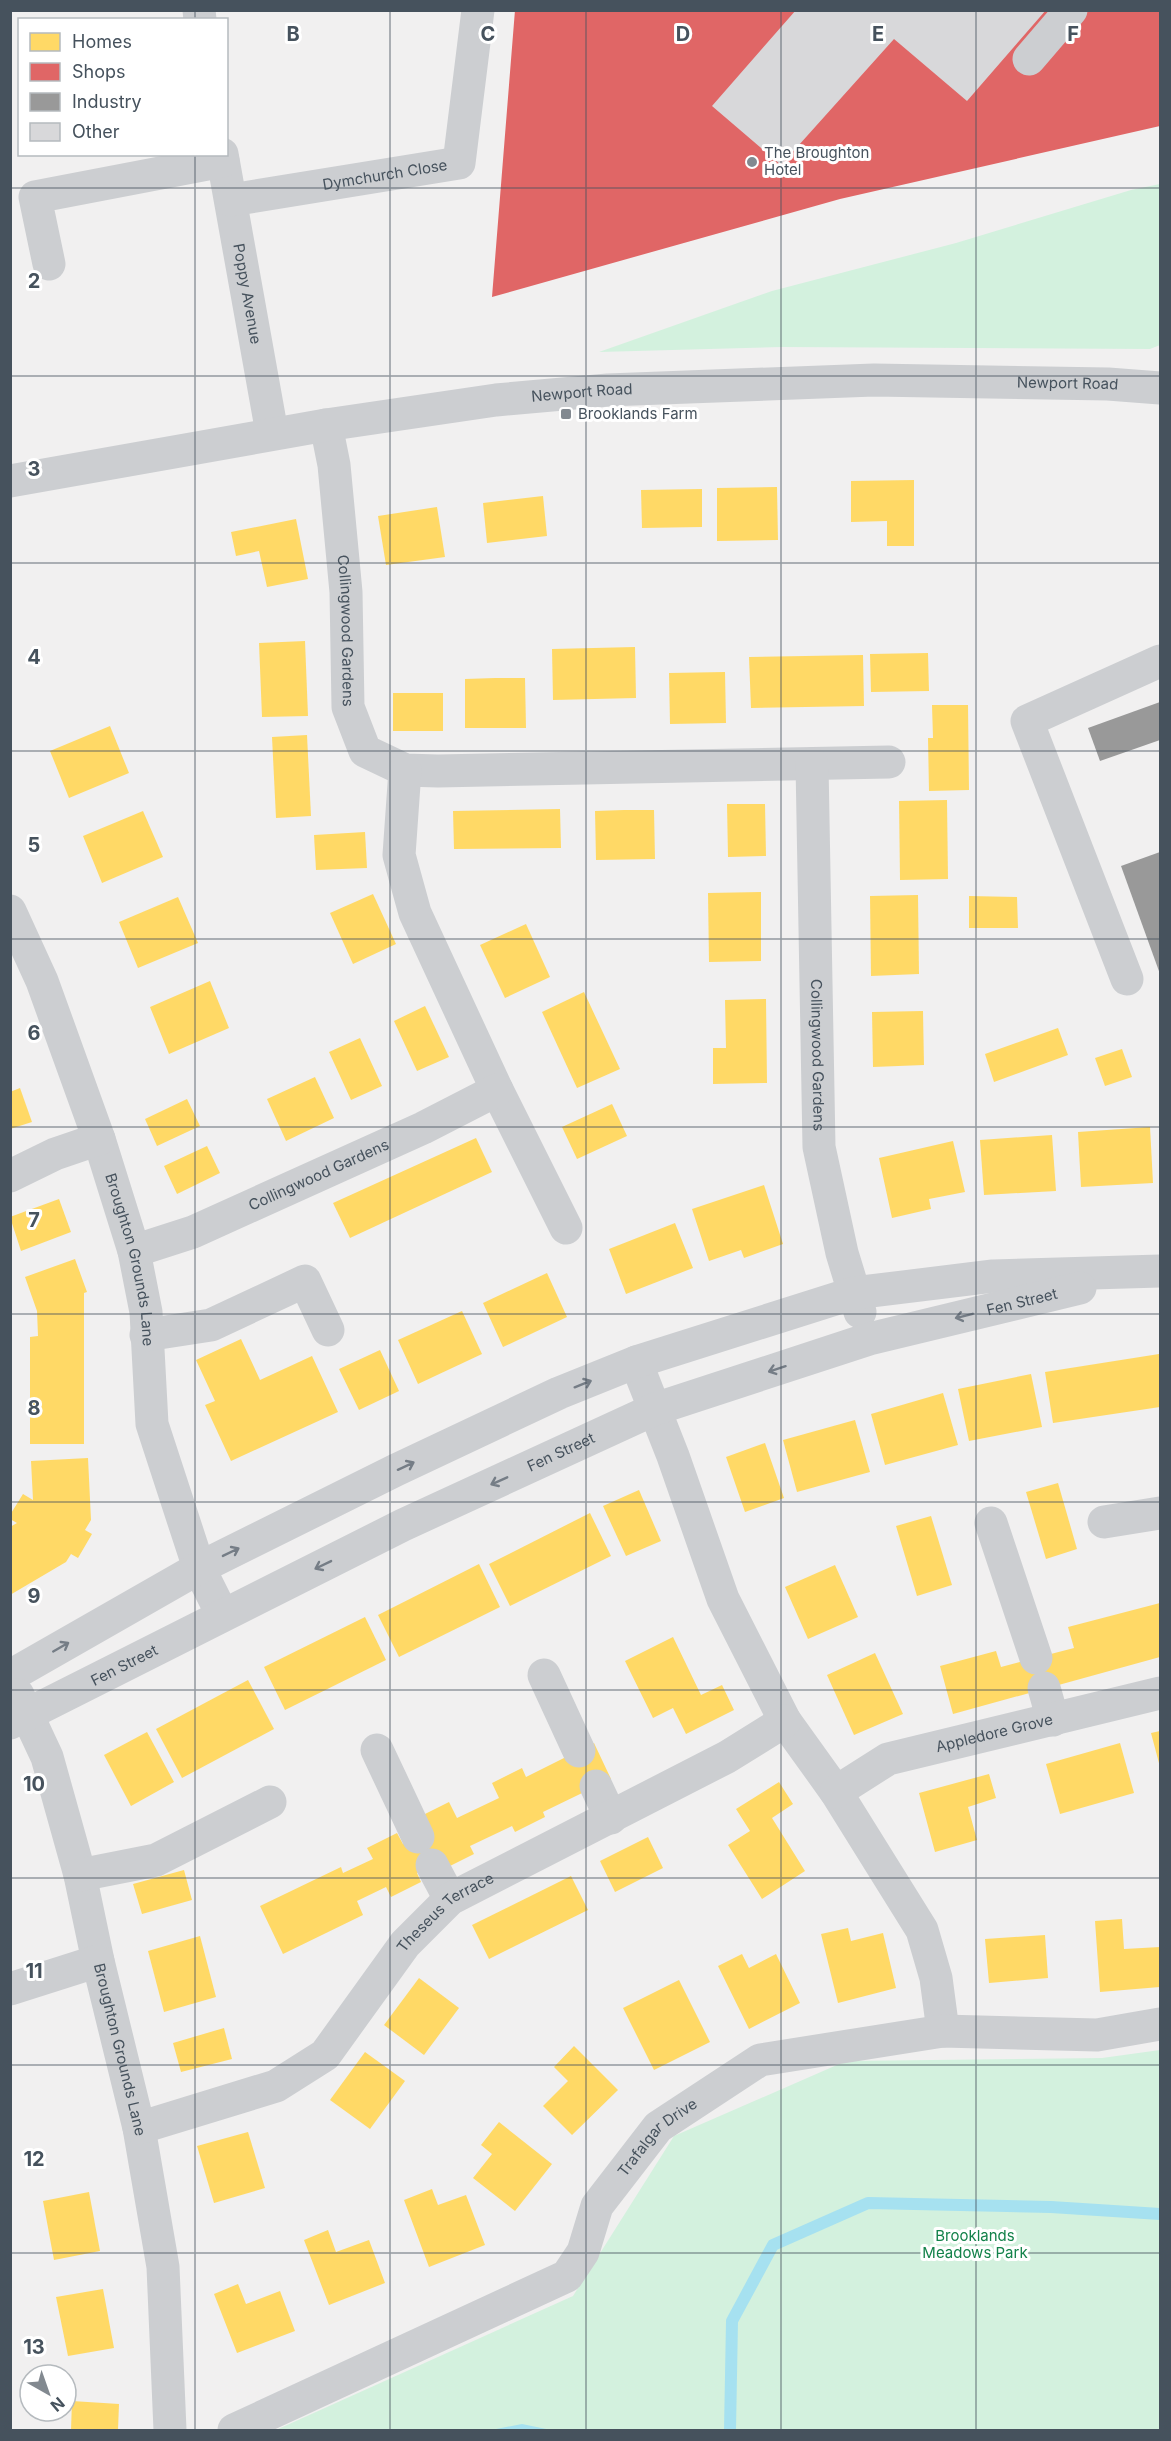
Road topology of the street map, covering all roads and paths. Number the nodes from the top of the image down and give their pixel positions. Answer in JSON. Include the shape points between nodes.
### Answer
{"nodes":[{"id":1,"x":478,"y":10,"type":"edge"},
{"id":2,"x":1071,"y":10,"type":"edge"},
{"id":3,"x":1029,"y":59,"type":"dead end"},
{"id":4,"x":222,"y":158,"type":"edge"},
{"id":5,"x":231,"y":200,"type":"junction"},
{"id":6,"x":49,"y":264,"type":"dead end"},
{"id":7,"x":1161,"y":388,"type":"edge"},
{"id":8,"x":327,"y":425,"type":"junction"},
{"id":9,"x":272,"y":434,"type":"junction"},
{"id":10,"x":10,"y":481,"type":"edge"},
{"id":11,"x":1161,"y":661,"type":"edge"},
{"id":12,"x":889,"y":762,"type":"dead end"},
{"id":13,"x":812,"y":764,"type":"junction"},
{"id":14,"x":405,"y":770,"type":"junction"},
{"id":15,"x":10,"y":911,"type":"edge"},
{"id":16,"x":1127,"y":979,"type":"dead end"},
{"id":17,"x":497,"y":1090,"type":"junction"},
{"id":18,"x":99,"y":1139,"type":"junction"},
{"id":19,"x":10,"y":1176,"type":"edge"},
{"id":20,"x":566,"y":1228,"type":"dead end"},
{"id":21,"x":134,"y":1251,"type":"junction"},
{"id":22,"x":1152,"y":1272,"type":"edge"},
{"id":23,"x":854,"y":1293,"type":"junction"},
{"id":24,"x":328,"y":1330,"type":"dead end"},
{"id":25,"x":146,"y":1335,"type":"junction"},
{"id":26,"x":869,"y":1339,"type":"junction"},
{"id":27,"x":636,"y":1362,"type":"junction"},
{"id":28,"x":655,"y":1409,"type":"junction"},
{"id":29,"x":1161,"y":1513,"type":"edge"},
{"id":30,"x":1104,"y":1522,"type":"dead end"},
{"id":31,"x":991,"y":1523,"type":"dead end"},
{"id":32,"x":199,"y":1568,"type":"junction"},
{"id":33,"x":222,"y":1614,"type":"junction"},
{"id":34,"x":544,"y":1675,"type":"dead end"},
{"id":35,"x":10,"y":1676,"type":"edge"},
{"id":36,"x":10,"y":1683,"type":"edge"},
{"id":37,"x":1161,"y":1694,"type":"edge"},
{"id":38,"x":19,"y":1718,"type":"edge"},
{"id":39,"x":1053,"y":1720,"type":"junction"},
{"id":40,"x":784,"y":1721,"type":"junction"},
{"id":41,"x":377,"y":1750,"type":"dead end"},
{"id":42,"x":579,"y":1750,"type":"dead end"},
{"id":43,"x":596,"y":1786,"type":"dead end"},
{"id":44,"x":836,"y":1792,"type":"junction"},
{"id":45,"x":270,"y":1802,"type":"dead end"},
{"id":46,"x":610,"y":1818,"type":"junction"},
{"id":47,"x":80,"y":1875,"type":"junction"},
{"id":48,"x":450,"y":1899,"type":"junction"},
{"id":49,"x":98,"y":1961,"type":"junction"},
{"id":50,"x":10,"y":1989,"type":"edge"},
{"id":51,"x":1161,"y":2024,"type":"edge"},
{"id":52,"x":943,"y":2031,"type":"junction"},
{"id":53,"x":139,"y":2128,"type":"junction"},
{"id":54,"x":170,"y":2430,"type":"edge"},
{"id":55,"x":234,"y":2430,"type":"edge"}],
"edges":[{"from":1,"to":5,"type":"street","name":"Dymchurch Close","via":[[459,163]]},
{"from":2,"to":3,"type":"street"},
{"from":4,"to":5,"type":"street","name":"Poppy Avenue"},
{"from":4,"to":6,"type":"street","via":[[35,197]]},
{"from":5,"to":9,"type":"street","name":"Poppy Avenue"},
{"from":7,"to":8,"type":"street","name":"Newport Road","via":[[874,380],[608,390],[496,400]]},
{"from":8,"to":9,"type":"street","name":"Newport Road"},
{"from":8,"to":14,"type":"street","name":"Collingwood Gardens","via":[[346,592],[348,706],[365,751]]},
{"from":9,"to":10,"type":"street","name":"Newport Road"},
{"from":11,"to":16,"type":"street","via":[[1027,720]]},
{"from":12,"to":13,"type":"street","name":"Collingwood Gardens"},
{"from":13,"to":14,"type":"street","name":"Collingwood Gardens"},
{"from":13,"to":23,"type":"street","name":"Collingwood Gardens","via":[[819,1147]]},
{"from":14,"to":17,"type":"street","via":[[399,855],[416,914]]},
{"from":15,"to":18,"type":"street","name":"Broughton Grounds Lane","via":[[42,981]]},
{"from":17,"to":20,"type":"street"},
{"from":17,"to":21,"type":"street","name":"Collingwood Gardens","via":[[423,1128],[193,1232]]},
{"from":18,"to":19,"type":"street","via":[[55,1154]]},
{"from":18,"to":21,"type":"street","name":"Broughton Grounds Lane"},
{"from":21,"to":25,"type":"street","name":"Broughton Grounds Lane","via":[[146,1312]]},
{"from":22,"to":23,"type":"street","name":"Fen Street","via":[[993,1276]]},
{"from":22,"to":26,"type":"street","name":"Fen Street","one_way":true},
{"from":23,"to":26,"type":"street","name":"Collingwood Gardens"},
{"from":23,"to":27,"type":"street","name":"Fen Street"},
{"from":24,"to":25,"type":"street","via":[[305,1281],[211,1324]]},
{"from":25,"to":32,"type":"street","name":"Broughton Grounds Lane","via":[[152,1424]]},
{"from":26,"to":28,"type":"street","name":"Fen Street","one_way":true},
{"from":27,"to":28,"type":"street"},
{"from":32,"to":27,"type":"street","name":"Fen Street","one_way":true,"via":[[396,1470]]},
{"from":28,"to":33,"type":"street","name":"Fen Street","one_way":true},
{"from":28,"to":40,"type":"street","via":[[723,1599]]},
{"from":29,"to":30,"type":"street"},
{"from":31,"to":39,"type":"street"},
{"from":32,"to":33,"type":"street","name":"Broughton Grounds Lane"},
{"from":35,"to":32,"type":"street","name":"Fen Street","one_way":true},
{"from":33,"to":38,"type":"street","name":"Fen Street"},
{"from":34,"to":42,"type":"street"},
{"from":36,"to":38,"type":"street","name":"Broughton Grounds Lane"},
{"from":37,"to":39,"type":"street","name":"Appledore Grove"},
{"from":38,"to":47,"type":"street","name":"Broughton Grounds Lane","via":[[47,1757]]},
{"from":39,"to":44,"type":"street","name":"Appledore Grove","via":[[888,1759]]},
{"from":40,"to":44,"type":"street"},
{"from":40,"to":46,"type":"street","name":"Theseus Terrace","via":[[727,1757]]},
{"from":41,"to":48,"type":"street"},
{"from":43,"to":46,"type":"street"},
{"from":44,"to":52,"type":"street","via":[[922,1930],[936,1978]]},
{"from":45,"to":47,"type":"street","via":[[156,1860]]},
{"from":46,"to":48,"type":"street","name":"Theseus Terrace"},
{"from":47,"to":49,"type":"street","name":"Broughton Grounds Lane"},
{"from":48,"to":53,"type":"street","name":"Theseus Terrace","via":[[405,1944],[325,2055],[276,2086]]},
{"from":49,"to":50,"type":"street"},
{"from":49,"to":53,"type":"street","name":"Broughton Grounds Lane"},
{"from":51,"to":52,"type":"street","name":"Trafalgar Drive","via":[[1097,2035]]},
{"from":52,"to":55,"type":"street","name":"Trafalgar Drive","via":[[760,2060],[658,2127],[597,2206],[583,2252],[567,2276]]},
{"from":53,"to":54,"type":"street","name":"Broughton Grounds Lane","via":[[163,2267]]}]}
